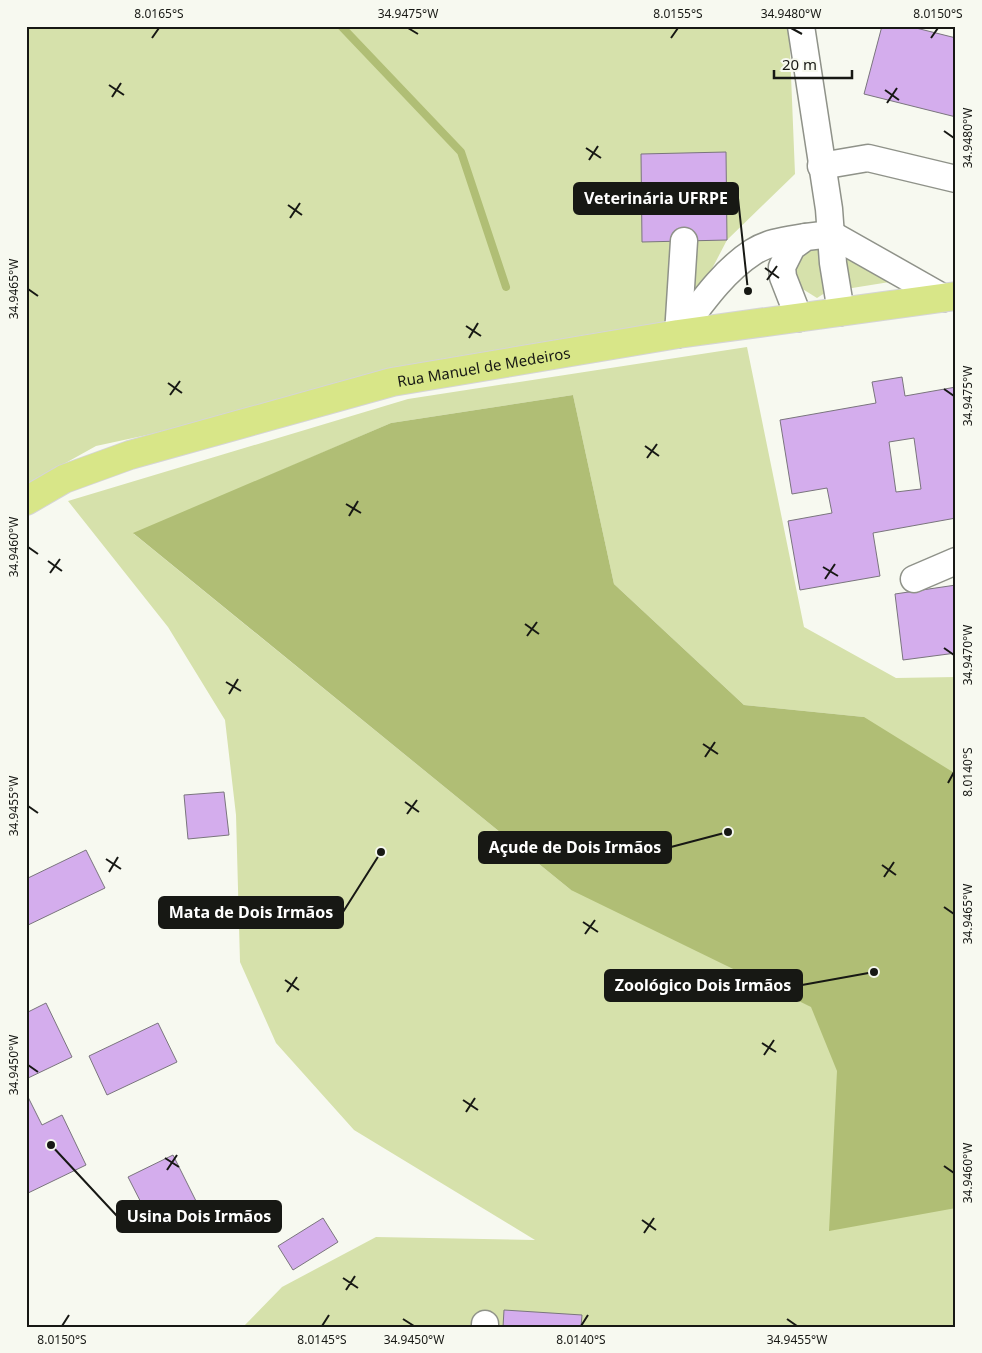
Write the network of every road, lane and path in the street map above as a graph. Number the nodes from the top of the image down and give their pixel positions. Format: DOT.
graph roads {
  1 [pos="801,26"];
  2 [pos="821,166"];
  3 [pos="956,179"];
  4 [pos="818,236"];
  5 [pos="684,241"];
  6 [pos="950,297"];
  7 [pos="840,312"];
  8 [pos="800,318"];
  9 [pos="678,334"];
  10 [pos="26,501"];
  11 [pos="956,562"];
  12 [pos="914,578"];
  1 -- 2 [label="lane"];
  2 -- 3 [label="lane"];
  2 -- 4 [label="lane"];
  4 -- 6 [label="lane"];
  4 -- 7 [label="lane"];
  4 -- 8 [label="lane"];
  4 -- 9 [label="lane"];
  5 -- 9 [label="lane"];
  6 -- 7 [label="main road, Rua Manuel de Medeiros"];
  7 -- 8 [label="main road, Rua Manuel de Medeiros"];
  8 -- 9 [label="main road, Rua Manuel de Medeiros"];
  9 -- 10 [label="main road, Rua Manuel de Medeiros"];
  11 -- 12 [label="lane"];
}
